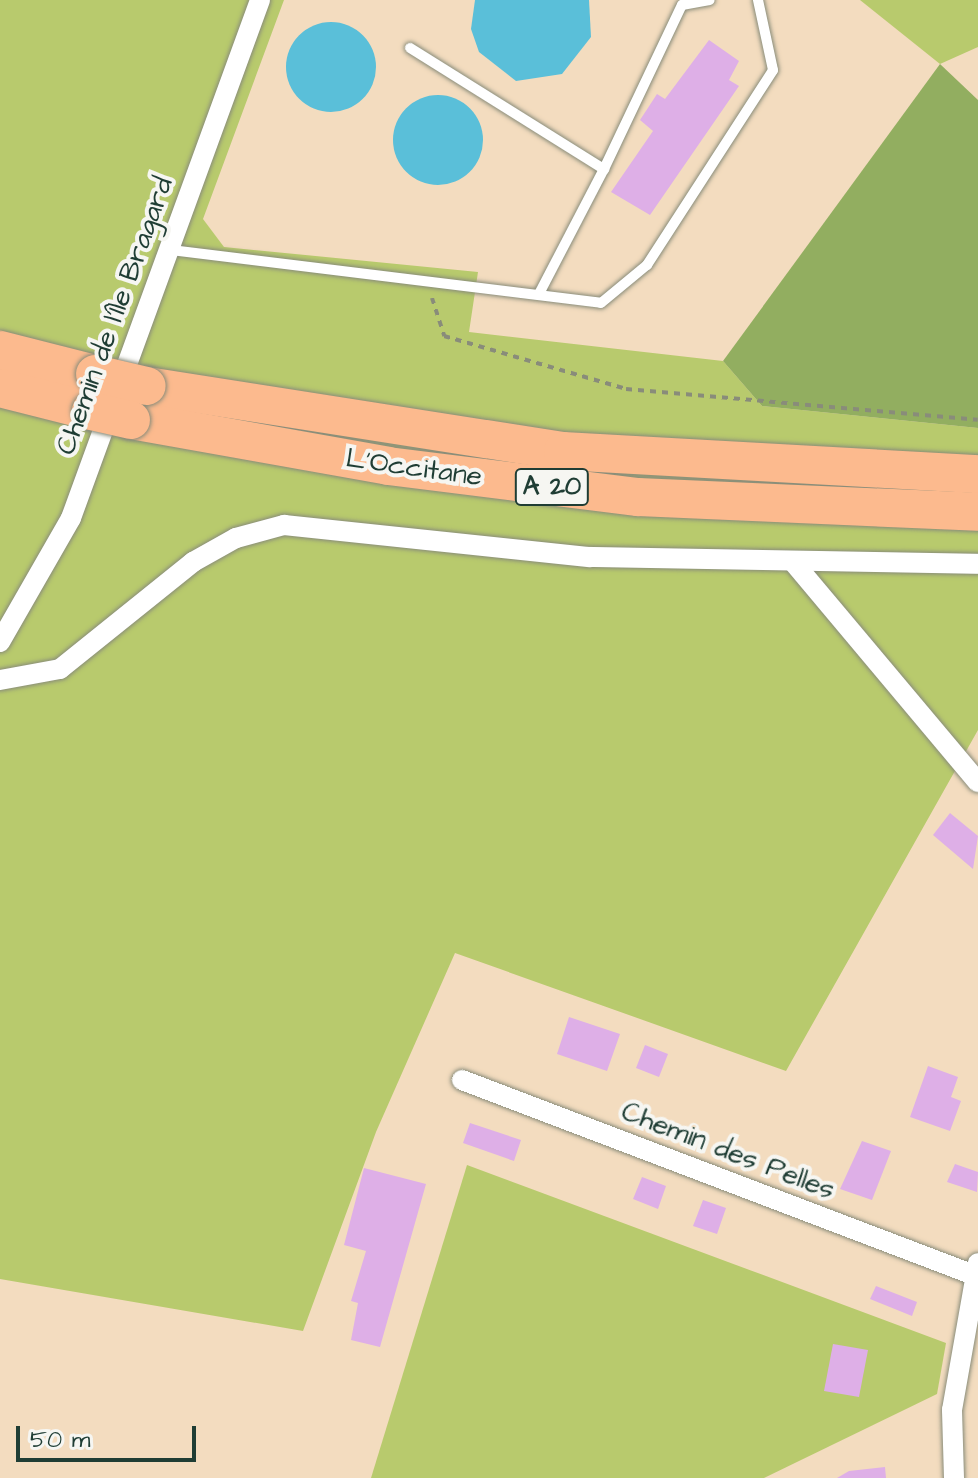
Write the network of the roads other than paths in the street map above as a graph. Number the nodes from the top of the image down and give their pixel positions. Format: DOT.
graph roads {
  1 [pos="260,0"];
  2 [pos="710,0"];
  3 [pos="758,0"];
  4 [pos="410,48"];
  5 [pos="604,169"];
  6 [pos="171,250"];
  7 [pos="539,294"];
  8 [pos="0,350"];
  9 [pos="0,388"];
  10 [pos="93,393"];
  11 [pos="978,474"];
  12 [pos="978,512"];
  13 [pos="794,563"];
  14 [pos="978,564"];
  15 [pos="0,642"];
  16 [pos="0,680"];
  17 [pos="978,782"];
  18 [pos="462,1080"];
  19 [pos="976,1269"];
  20 [pos="954,1478"];
  1 -- 6 [label="street, Chemin de l'Île Bragard"];
  2 -- 5 [label="lane"];
  3 -- 7 [label="lane"];
  4 -- 5 [label="lane"];
  5 -- 7 [label="lane"];
  6 -- 7 [label="lane"];
  6 -- 15 [label="street, Chemin de l'Île Bragard"];
  8 -- 10 [label="highway, L'Occitane / A 20"];
  9 -- 10 [label="highway, L'Occitane / A 20"];
  10 -- 11 [label="highway, L'Occitane / A 20, bridge"];
  10 -- 12 [label="highway, L'Occitane / A 20, bridge"];
  13 -- 14 [label="street"];
  13 -- 16 [label="street"];
  13 -- 17 [label="street"];
  18 -- 19 [label="street, Chemin des Pelles"];
  19 -- 20 [label="street, Chemin des Pelles"];
}
